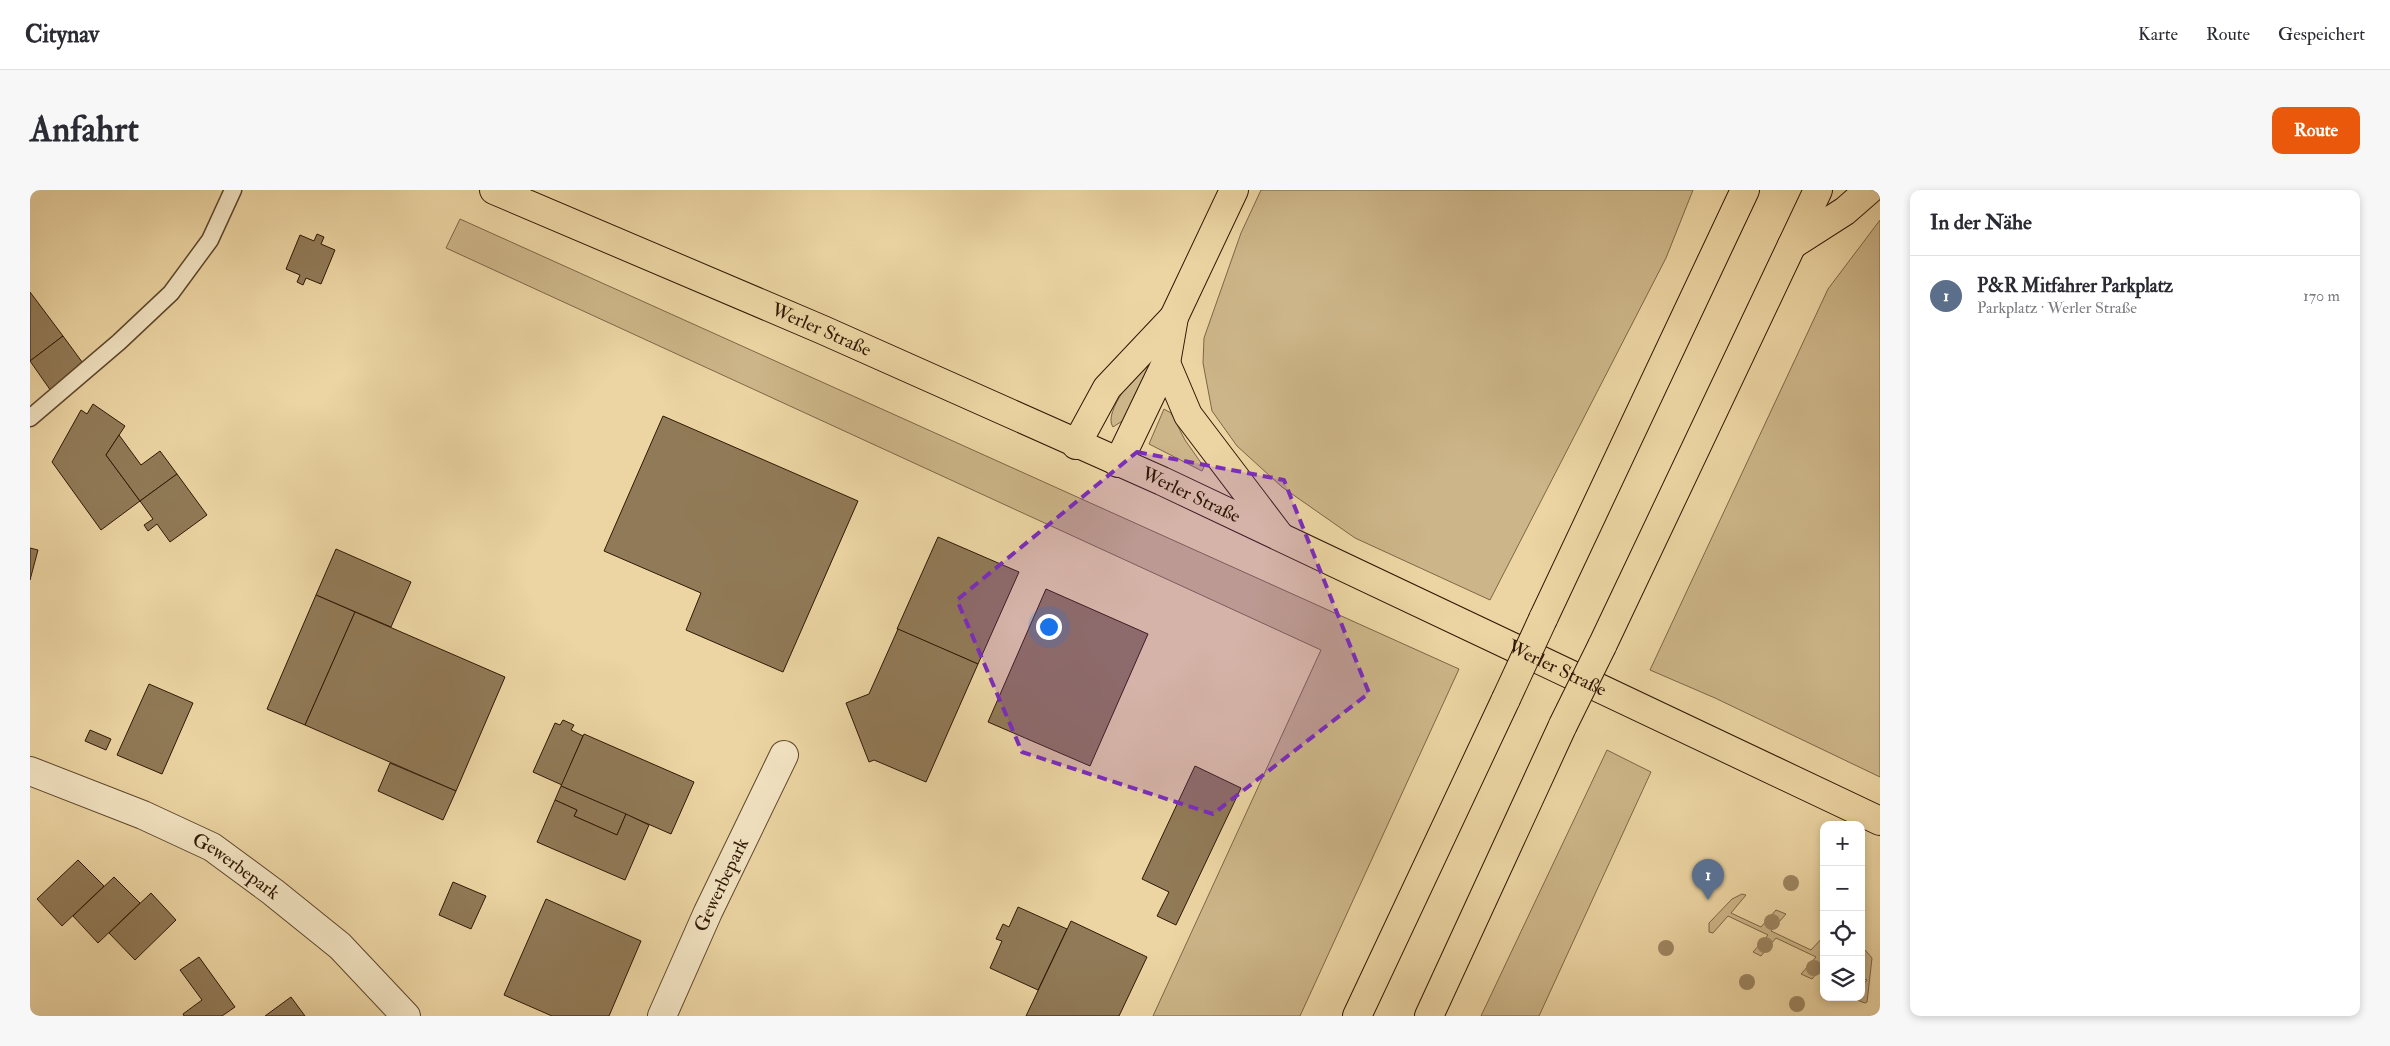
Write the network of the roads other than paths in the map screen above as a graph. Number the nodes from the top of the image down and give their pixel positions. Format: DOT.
graph roads {
  1 [pos="233,190"];
  2 [pos="494,190"];
  3 [pos="1234,190"];
  4 [pos="1726,190"];
  5 [pos="1745,190"];
  6 [pos="1818,190"];
  7 [pos="1869,190"];
  8 [pos="1730,222"];
  9 [pos="1792,246"];
  10 [pos="1174,317"];
  11 [pos="1166,363"];
  12 [pos="30,418"];
  13 [pos="1076,445"];
  14 [pos="1118,463"];
  15 [pos="1279,535"];
  16 [pos="784,755"];
  17 [pos="30,770"];
  18 [pos="1880,820"];
  19 [pos="406,1016"];
  20 [pos="662,1016"];
  21 [pos="1357,1016"];
  22 [pos="1429,1016"];
  1 -- 12 [label="lane"];
  2 -- 13 [label="main road, Werler Straße"];
  3 -- 10 [label="main road"];
  4 -- 8 [label="main road"];
  5 -- 8 [label="main road"];
  6 -- 9 [label="main road"];
  7 -- 9 [label="main road"];
  8 -- 21 [label="main road, bridge"];
  9 -- 22 [label="main road, bridge"];
  10 -- 11 [label="main road"];
  10 -- 13 [label="main road"];
  11 -- 14 [label="main road"];
  11 -- 15 [label="main road"];
  13 -- 14 [label="main road, Werler Straße"];
  14 -- 15 [label="main road, Werler Straße"];
  15 -- 18 [label="main road, Werler Straße"];
  16 -- 20 [label="street, Gewerbepark"];
  17 -- 19 [label="street, Gewerbepark"];
}
